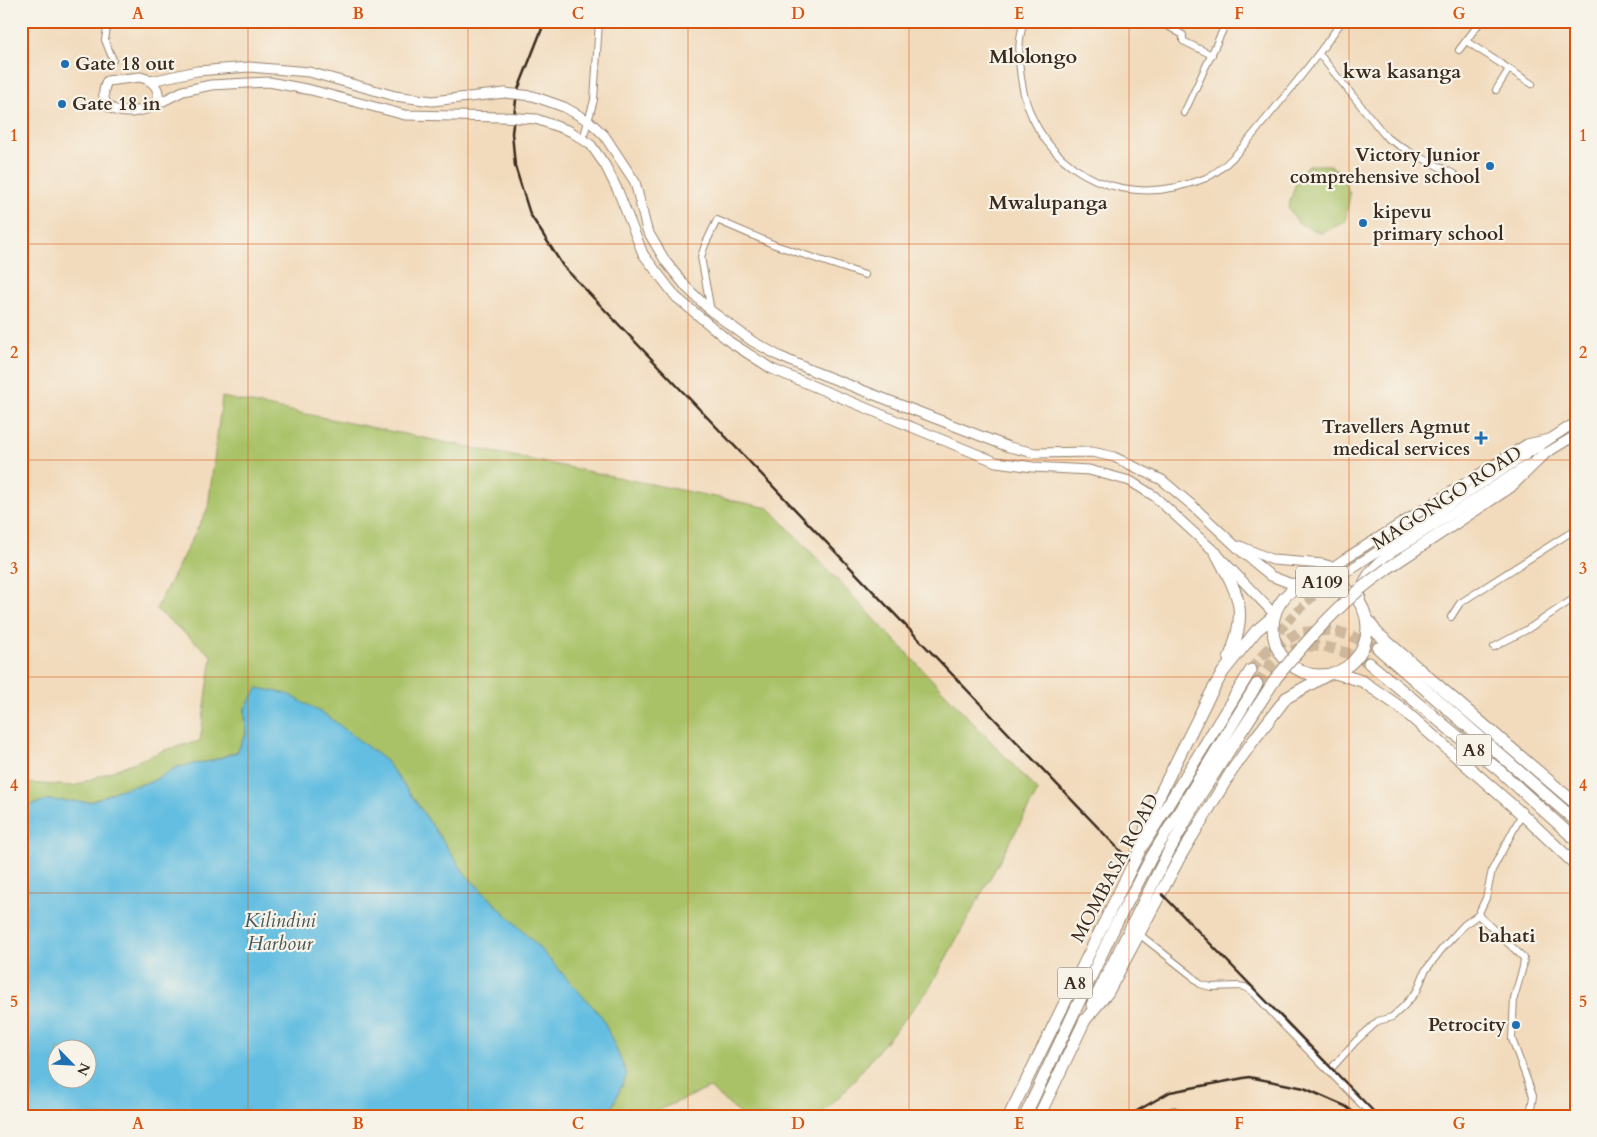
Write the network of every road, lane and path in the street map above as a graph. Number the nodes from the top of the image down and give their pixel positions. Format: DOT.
graph roads {
  1 [pos="108,21"];
  2 [pos="599,21"];
  3 [pos="1024,21"];
  4 [pos="1158,21"];
  5 [pos="1227,21"];
  6 [pos="1342,21"];
  7 [pos="1481,21"];
  8 [pos="1466,41"];
  9 [pos="1459,50"];
  10 [pos="1212,54"];
  11 [pos="1319,54"];
  12 [pos="113,60"];
  13 [pos="1509,69"];
  14 [pos="151,81"];
  15 [pos="1532,84"];
  16 [pos="1496,90"];
  17 [pos="153,106"];
  18 [pos="1184,113"];
  19 [pos="589,120"];
  20 [pos="583,139"];
  21 [pos="1454,174"];
  22 [pos="865,275"];
  23 [pos="711,311"];
  24 [pos="1576,422"];
  25 [pos="1576,435"];
  26 [pos="1548,439"];
  27 [pos="1544,454"];
  28 [pos="1576,529"];
  29 [pos="1233,544"];
  30 [pos="1216,553"];
  31 [pos="1332,567"];
  32 [pos="1346,572"];
  33 [pos="1305,584"];
  34 [pos="1576,597"];
  35 [pos="1363,610"];
  36 [pos="1275,615"];
  37 [pos="1451,617"];
  38 [pos="1494,647"];
  39 [pos="1378,648"];
  40 [pos="1369,663"];
  41 [pos="1251,670"];
  42 [pos="1223,672"];
  43 [pos="1331,674"];
  44 [pos="1257,684"];
  45 [pos="1576,804"];
  46 [pos="1522,814"];
  47 [pos="1576,821"];
  48 [pos="1576,840"];
  49 [pos="1140,850"];
  50 [pos="1576,865"];
  51 [pos="1478,915"];
  52 [pos="1139,934"];
  53 [pos="1085,1020"];
  54 [pos="1329,1071"];
  55 [pos="1009,1116"];
  56 [pos="1025,1116"];
  57 [pos="1039,1116"];
  58 [pos="1158,1116"];
  59 [pos="1187,1116"];
  60 [pos="1373,1116"];
  61 [pos="1530,1116"];
  1 -- 12 [label="street"];
  2 -- 19 [label="street"];
  3 -- 11 [label="street"];
  4 -- 10 [label="street"];
  5 -- 10 [label="street"];
  6 -- 11 [label="street"];
  7 -- 8 [label="street"];
  8 -- 9 [label="street"];
  8 -- 13 [label="street"];
  10 -- 18 [label="street"];
  11 -- 21 [label="street"];
  13 -- 15 [label="street"];
  13 -- 16 [label="street"];
  14 -- 17 [label="main road"];
  14 -- 17 [label="main road"];
  14 -- 19 [label="main road, bridge"];
  17 -- 20 [label="main road, bridge"];
  19 -- 20 [label="street"];
  19 -- 23 [label="main road"];
  20 -- 30 [label="main road"];
  22 -- 23 [label="street"];
  23 -- 29 [label="main road"];
  24 -- 26 [label="main road, MAGONGO ROAD"];
  25 -- 27 [label="main road, MAGONGO ROAD"];
  26 -- 31 [label="main road"];
  26 -- 32 [label="main road, MAGONGO ROAD"];
  27 -- 35 [label="main road, MAGONGO ROAD"];
  27 -- 53 [label="highway, bridge"];
  28 -- 37 [label="street"];
  29 -- 31 [label="main road"];
  29 -- 33 [label="main road"];
  30 -- 36 [label="main road"];
  30 -- 42 [label="highway"];
  31 -- 33 [label="main road"];
  33 -- 35 [label="highway, A109"];
  33 -- 36 [label="highway, A109"];
  34 -- 38 [label="street"];
  35 -- 43 [label="highway, A109"];
  35 -- 45 [label="highway"];
  36 -- 42 [label="highway"];
  36 -- 43 [label="highway, A109"];
  39 -- 47 [label="highway, A8"];
  40 -- 48 [label="highway, A8"];
  41 -- 49 [label="highway, MOMBASA ROAD / A8"];
  42 -- 49 [label="highway"];
  43 -- 46 [label="highway"];
  43 -- 52 [label="highway"];
  44 -- 56 [label="highway, MOMBASA ROAD / A8"];
  46 -- 50 [label="highway"];
  46 -- 51 [label="street"];
  49 -- 55 [label="highway, MOMBASA ROAD / A8"];
  51 -- 54 [label="street"];
  51 -- 61 [label="street"];
  52 -- 53 [label="highway"];
  52 -- 54 [label="street"];
  53 -- 57 [label="highway"];
  54 -- 60 [label="street"];
  58 -- 59 [label="street"];
}
